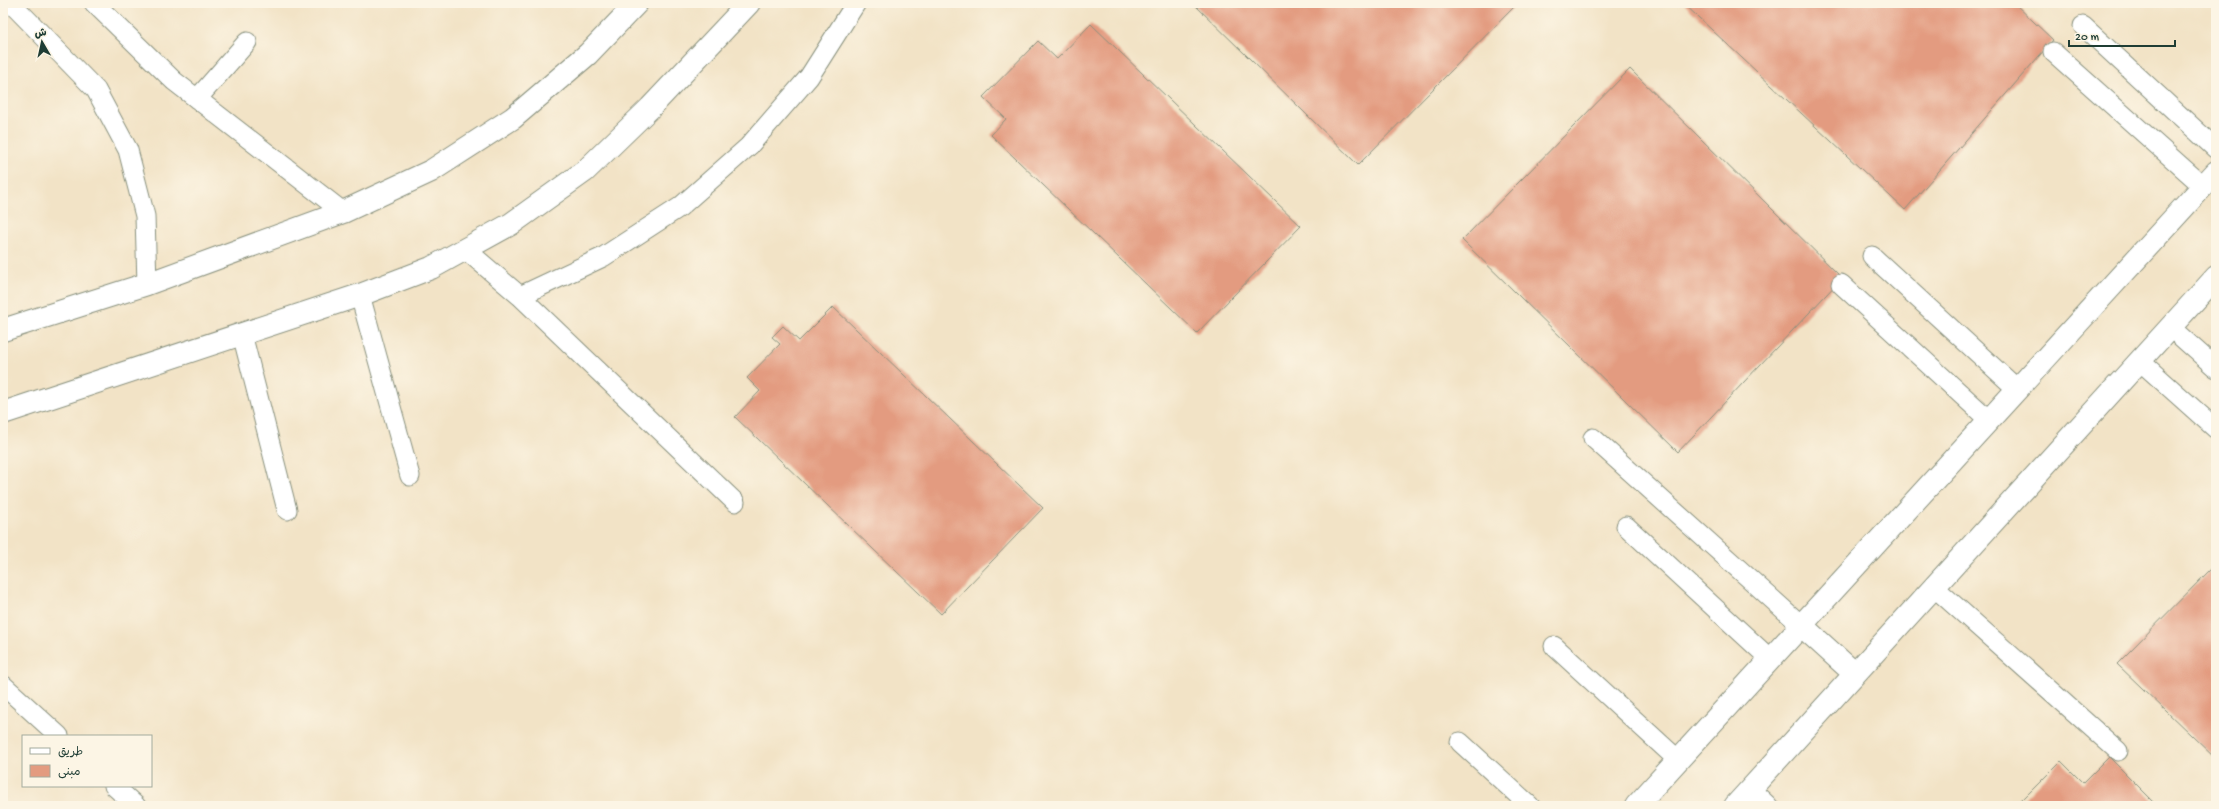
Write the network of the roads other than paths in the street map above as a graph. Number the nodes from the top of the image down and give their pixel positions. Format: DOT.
graph roads {
  1 [pos="11,3"];
  2 [pos="94,3"];
  3 [pos="749,3"];
  4 [pos="856,3"];
  5 [pos="633,5"];
  6 [pos="2083,26"];
  7 [pos="247,42"];
  8 [pos="2053,52"];
  9 [pos="197,99"];
  10 [pos="2216,149"];
  11 [pos="2210,179"];
  12 [pos="343,212"];
  13 [pos="465,249"];
  14 [pos="1872,256"];
  15 [pos="2216,277"];
  16 [pos="147,284"];
  17 [pos="1841,284"];
  18 [pos="360,295"];
  19 [pos="520,296"];
  20 [pos="2170,327"];
  21 [pos="3,330"];
  22 [pos="242,334"];
  23 [pos="2140,362"];
  24 [pos="2216,368"];
  25 [pos="2017,389"];
  26 [pos="3,414"];
  27 [pos="1989,420"];
  28 [pos="2216,429"];
  29 [pos="1593,438"];
  30 [pos="410,476"];
  31 [pos="735,502"];
  32 [pos="287,510"];
  33 [pos="1626,526"];
  34 [pos="1934,587"];
  35 [pos="1801,625"];
  36 [pos="1554,646"];
  37 [pos="1770,659"];
  38 [pos="1855,674"];
  39 [pos="3,685"];
  40 [pos="58,735"];
  41 [pos="1460,742"];
  42 [pos="2118,751"];
  43 [pos="1678,760"];
  44 [pos="115,787"];
  45 [pos="1750,789"];
  46 [pos="136,806"];
  47 [pos="1530,806"];
  48 [pos="1636,806"];
  49 [pos="1735,806"];
  50 [pos="1768,806"];
  1 -- 16 [label="lane"];
  2 -- 9 [label="lane"];
  3 -- 13 [label="street"];
  4 -- 19 [label="lane"];
  5 -- 12 [label="street"];
  6 -- 10 [label="lane"];
  7 -- 9 [label="lane"];
  8 -- 11 [label="lane"];
  9 -- 12 [label="lane"];
  11 -- 25 [label="street"];
  12 -- 16 [label="street"];
  13 -- 18 [label="street"];
  13 -- 19 [label="lane"];
  14 -- 25 [label="lane"];
  15 -- 20 [label="street"];
  16 -- 21 [label="street"];
  17 -- 27 [label="lane"];
  18 -- 22 [label="street"];
  18 -- 30 [label="lane"];
  19 -- 31 [label="lane"];
  20 -- 23 [label="street"];
  20 -- 24 [label="lane"];
  22 -- 26 [label="street"];
  22 -- 32 [label="lane"];
  23 -- 28 [label="lane"];
  23 -- 34 [label="street"];
  25 -- 27 [label="street"];
  27 -- 35 [label="street"];
  29 -- 35 [label="lane"];
  33 -- 37 [label="lane"];
  34 -- 38 [label="street"];
  34 -- 42 [label="lane"];
  35 -- 37 [label="street"];
  35 -- 38 [label="street"];
  36 -- 43 [label="lane"];
  37 -- 43 [label="street"];
  38 -- 45 [label="street"];
  39 -- 40 [label="lane"];
  41 -- 47 [label="lane"];
  43 -- 48 [label="street"];
  44 -- 46 [label="lane"];
  45 -- 49 [label="street"];
  45 -- 50 [label="lane"];
}
